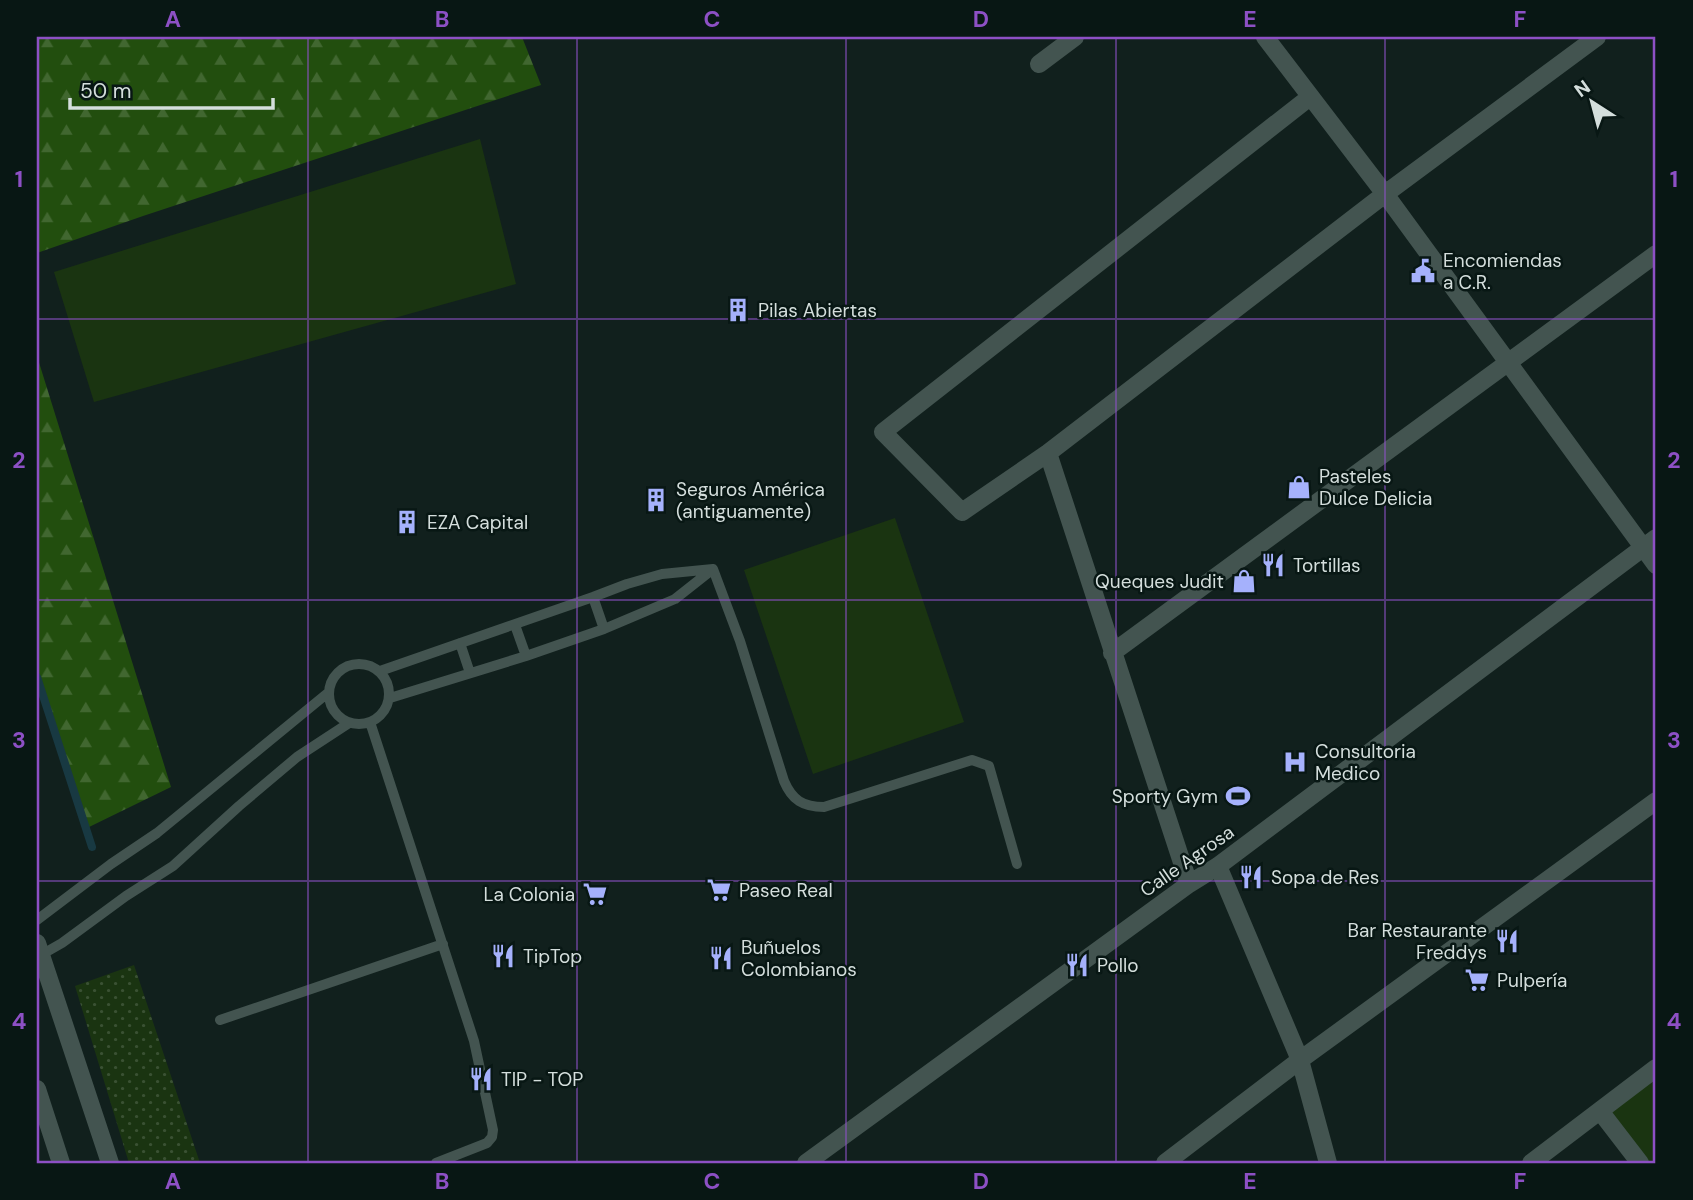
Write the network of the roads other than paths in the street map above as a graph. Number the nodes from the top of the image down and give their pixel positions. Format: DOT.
graph roads {
  1 [pos="1075,37"];
  2 [pos="1265,37"];
  3 [pos="1597,37"];
  4 [pos="1039,64"];
  5 [pos="1310,97"];
  6 [pos="1385,194"];
  7 [pos="1656,254"];
  8 [pos="1509,362"];
  9 [pos="1048,453"];
  10 [pos="1650,543"];
  11 [pos="1656,565"];
  12 [pos="713,569"];
  13 [pos="593,597"];
  14 [pos="514,625"];
  15 [pos="604,629"];
  16 [pos="460,643"];
  17 [pos="1112,653"];
  18 [pos="526,656"];
  19 [pos="380,671"];
  20 [pos="470,673"];
  21 [pos="329,692"];
  22 [pos="390,698"];
  23 [pos="370,722"];
  24 [pos="349,723"];
  25 [pos="1656,801"];
  26 [pos="1017,864"];
  27 [pos="1218,866"];
  28 [pos="1189,884"];
  29 [pos="37,920"];
  30 [pos="443,944"];
  31 [pos="38,953"];
  32 [pos="220,1020"];
  33 [pos="1300,1060"];
  34 [pos="1656,1068"];
  35 [pos="37,1089"];
  36 [pos="1600,1111"];
  37 [pos="61,1163"];
  38 [pos="110,1163"];
  39 [pos="436,1163"];
  40 [pos="806,1163"];
  41 [pos="1165,1163"];
  42 [pos="1328,1163"];
  43 [pos="1531,1163"];
  44 [pos="1640,1163"];
  1 -- 4 [label="street"];
  2 -- 5 [label="street"];
  3 -- 6 [label="street"];
  5 -- 6 [label="street"];
  5 -- 9 [label="street"];
  6 -- 8 [label="street"];
  6 -- 9 [label="street"];
  7 -- 8 [label="street"];
  8 -- 10 [label="street"];
  8 -- 17 [label="street"];
  9 -- 17 [label="street"];
  10 -- 11 [label="street"];
  10 -- 27 [label="street, Calle Agrosa"];
  12 -- 13 [label="lane"];
  12 -- 15 [label="lane"];
  12 -- 26 [label="lane"];
  13 -- 14 [label="lane"];
  13 -- 15 [label="lane"];
  14 -- 16 [label="lane"];
  14 -- 18 [label="lane"];
  15 -- 18 [label="lane"];
  16 -- 19 [label="lane"];
  16 -- 20 [label="lane"];
  17 -- 28 [label="street"];
  18 -- 20 [label="lane"];
  19 -- 21 [label="lane"];
  19 -- 22 [label="lane"];
  20 -- 22 [label="lane"];
  21 -- 24 [label="lane"];
  21 -- 29 [label="lane"];
  22 -- 23 [label="lane"];
  23 -- 24 [label="lane"];
  23 -- 30 [label="lane"];
  24 -- 31 [label="lane"];
  25 -- 33 [label="street"];
  27 -- 28 [label="street, Calle Agrosa"];
  27 -- 33 [label="street"];
  28 -- 40 [label="street, Calle Agrosa"];
  30 -- 32 [label="lane"];
  30 -- 39 [label="lane"];
  31 -- 38 [label="street"];
  33 -- 41 [label="street"];
  33 -- 42 [label="street"];
  34 -- 36 [label="street"];
  35 -- 37 [label="street"];
  36 -- 43 [label="street"];
  36 -- 44 [label="street"];
}
